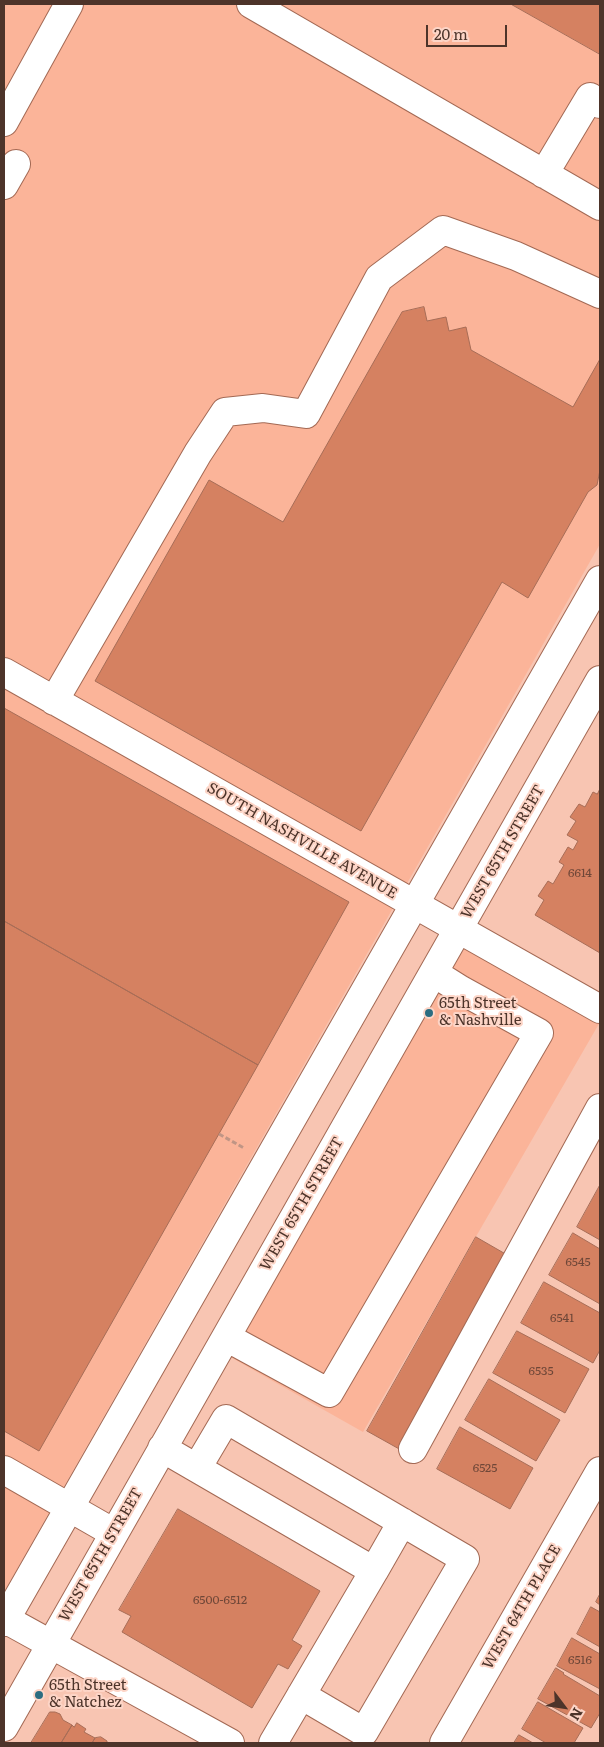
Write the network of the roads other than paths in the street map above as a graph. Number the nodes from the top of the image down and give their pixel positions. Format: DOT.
graph roads {
  1 [pos="69,4"];
  2 [pos="252,4"];
  3 [pos="600,104"];
  4 [pos="4,122"];
  5 [pos="544,174"];
  6 [pos="600,206"];
  7 [pos="600,294"];
  8 [pos="600,580"];
  9 [pos="4,672"];
  10 [pos="600,680"];
  11 [pos="54,701"];
  12 [pos="415,905"];
  13 [pos="458,929"];
  14 [pos="434,973"];
  15 [pos="600,1009"];
  16 [pos="600,1108"];
  17 [pos="226,1337"];
  18 [pos="162,1448"];
  19 [pos="413,1449"];
  20 [pos="197,1468"];
  21 [pos="4,1470"];
  22 [pos="600,1471"];
  23 [pos="69,1507"];
  24 [pos="402,1522"];
  25 [pos="114,1533"];
  26 [pos="374,1571"];
  27 [pos="5,1620"];
  28 [pos="50,1645"];
  29 [pos="301,1695"];
  30 [pos="4,1727"];
  31 [pos="230,1743"];
  32 [pos="273,1743"];
  33 [pos="444,1743"];
  1 -- 4 [label="street"];
  2 -- 5 [label="street"];
  3 -- 5 [label="street"];
  5 -- 6 [label="street"];
  7 -- 11 [label="street"];
  8 -- 12 [label="street"];
  9 -- 11 [label="street, SOUTH NASHVILLE AVENUE"];
  10 -- 13 [label="street, WEST 65TH STREET"];
  11 -- 12 [label="street, SOUTH NASHVILLE AVENUE"];
  12 -- 13 [label="street, SOUTH NASHVILLE AVENUE"];
  12 -- 23 [label="street"];
  13 -- 14 [label="street, WEST 65TH STREET"];
  13 -- 15 [label="street, SOUTH NASHVILLE AVENUE"];
  14 -- 17 [label="street, WEST 65TH STREET"];
  14 -- 17 [label="street"];
  16 -- 19 [label="street"];
  17 -- 18 [label="street, WEST 65TH STREET"];
  18 -- 20 [label="street"];
  18 -- 25 [label="street, WEST 65TH STREET"];
  20 -- 24 [label="street"];
  20 -- 26 [label="street"];
  21 -- 23 [label="street"];
  22 -- 33 [label="street, WEST 64TH PLACE"];
  23 -- 25 [label="street"];
  23 -- 27 [label="street"];
  24 -- 26 [label="street"];
  24 -- 29 [label="street"];
  25 -- 28 [label="street, WEST 65TH STREET"];
  26 -- 29 [label="street"];
  27 -- 28 [label="street"];
  28 -- 30 [label="street, WEST 65TH STREET"];
  28 -- 31 [label="street"];
  29 -- 32 [label="street"];
}
